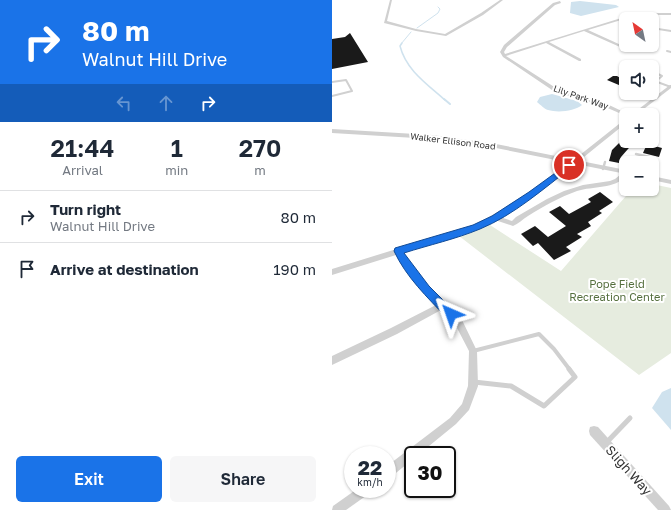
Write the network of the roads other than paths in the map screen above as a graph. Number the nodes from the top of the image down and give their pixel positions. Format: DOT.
graph roads {
  1 [pos="391,0"];
  2 [pos="502,0"];
  3 [pos="560,2"];
  4 [pos="671,14"];
  5 [pos="613,21"];
  6 [pos="619,22"];
  7 [pos="659,29"];
  8 [pos="584,30"];
  9 [pos="671,31"];
  10 [pos="546,42"];
  11 [pos="619,46"];
  12 [pos="667,51"];
  13 [pos="671,52"];
  14 [pos="504,55"];
  15 [pos="580,60"];
  16 [pos="332,82"];
  17 [pos="659,83"];
  18 [pos="671,86"];
  19 [pos="332,96"];
  20 [pos="642,108"];
  21 [pos="619,111"];
  22 [pos="619,127"];
  23 [pos="332,131"];
  24 [pos="636,154"];
  25 [pos="645,156"];
  26 [pos="573,163"];
  27 [pos="619,170"];
  28 [pos="659,179"];
  29 [pos="619,180"];
  30 [pos="671,182"];
  31 [pos="495,218"];
  32 [pos="398,251"];
  33 [pos="332,272"];
  34 [pos="442,305"];
  35 [pos="473,351"];
  36 [pos="332,361"];
  37 [pos="473,382"];
  38 [pos="630,418"];
  39 [pos="594,431"];
  40 [pos="605,443"];
  41 [pos="396,466"];
  42 [pos="354,498"];
  43 [pos="337,510"];
  44 [pos="665,510"];
  1 -- 2 [label="street"];
  3 -- 14 [label="street"];
  4 -- 5 [label="street"];
  5 -- 6 [label="street"];
  5 -- 8 [label="street"];
  7 -- 9 [label="street"];
  8 -- 10 [label="street"];
  8 -- 11 [label="street"];
  10 -- 14 [label="street"];
  10 -- 15 [label="street"];
  12 -- 13 [label="lane"];
  14 -- 21 [label="street, Lily Park Way"];
  16 -- 19 [label="lane"];
  17 -- 18 [label="lane"];
  18 -- 20 [label="street"];
  22 -- 26 [label="street"];
  23 -- 26 [label="street, Walker Ellison Road"];
  24 -- 25 [label="lane"];
  26 -- 27 [label="street, Walker Ellison Road"];
  26 -- 31 [label="street"];
  28 -- 30 [label="street"];
  29 -- 31 [label="street"];
  31 -- 32 [label="street"];
  32 -- 33 [label="street"];
  32 -- 34 [label="street"];
  34 -- 35 [label="street"];
  34 -- 36 [label="street"];
  35 -- 37 [label="street"];
  35 -- 37 [label="lane"];
  37 -- 41 [label="street"];
  38 -- 40 [label="lane"];
  39 -- 40 [label="street, Sligh Way"];
  40 -- 44 [label="street, Sligh Way"];
  42 -- 43 [label="street"];
}
